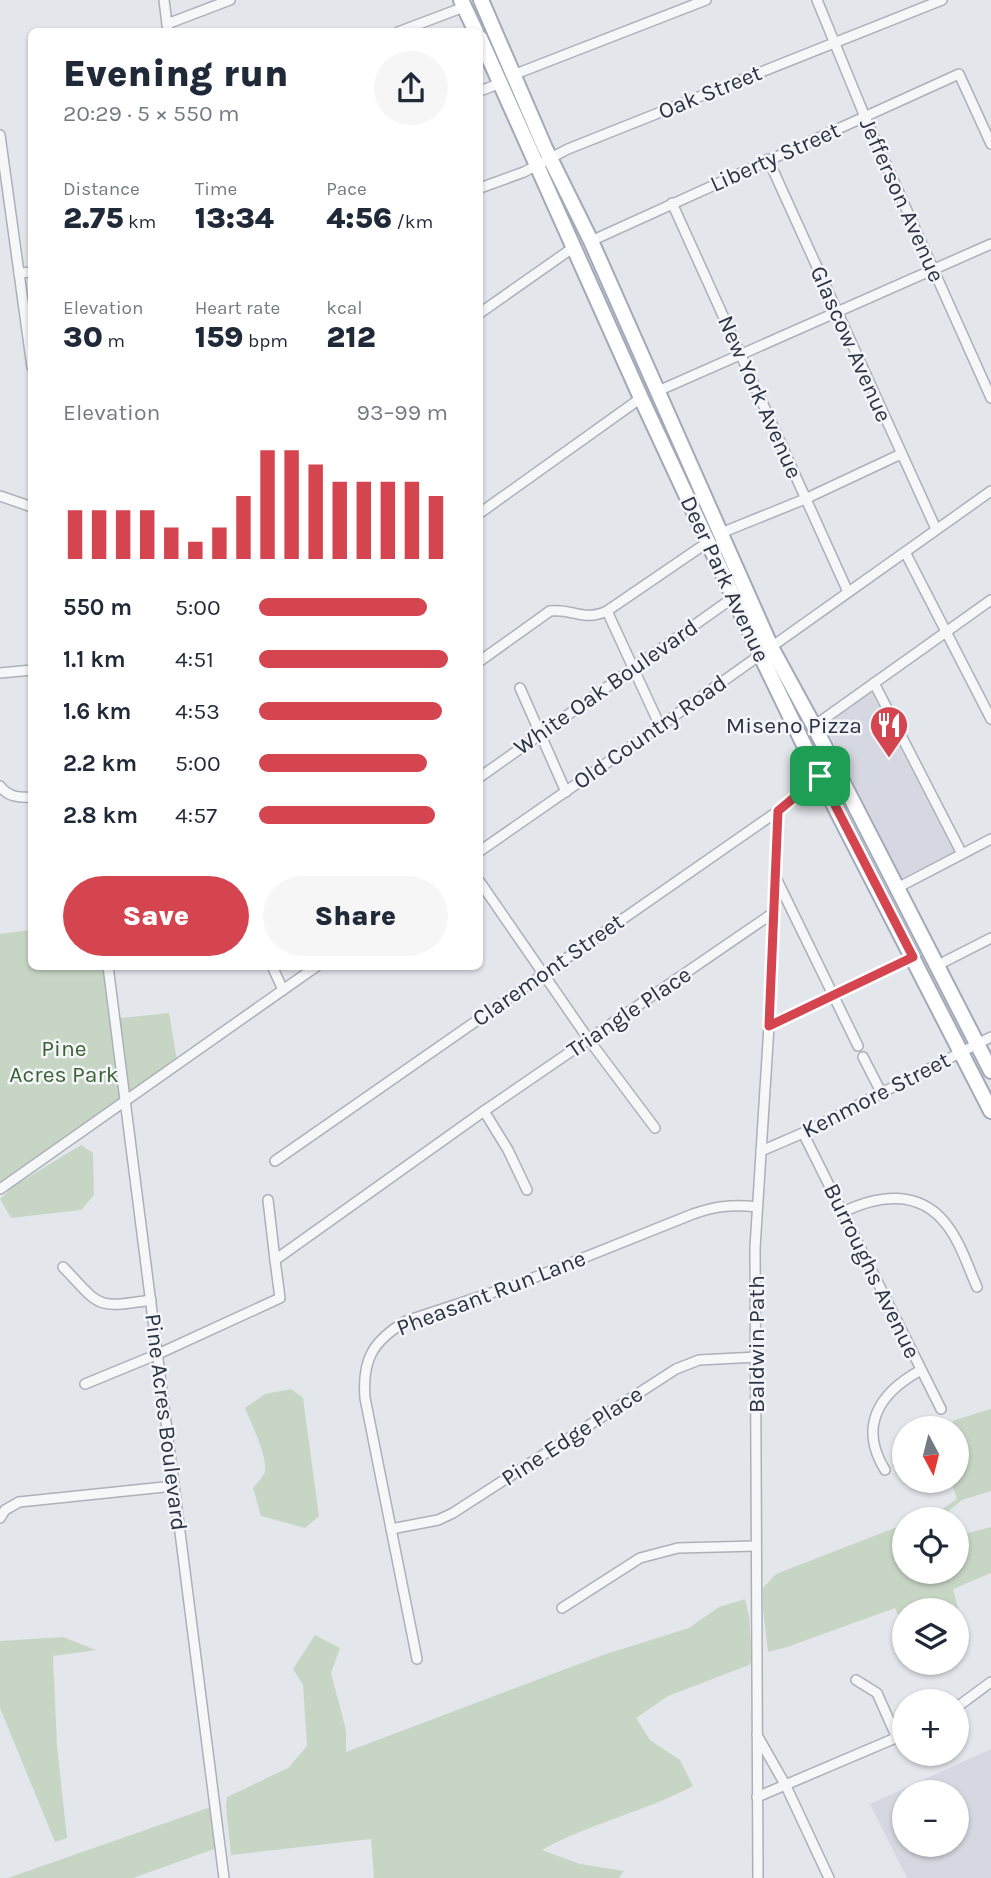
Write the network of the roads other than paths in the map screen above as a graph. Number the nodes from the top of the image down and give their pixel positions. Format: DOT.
graph roads {
  1 [pos="164,0"];
  2 [pos="230,0"];
  3 [pos="481,0"];
  4 [pos="706,0"];
  5 [pos="817,0"];
  6 [pos="942,0"];
  7 [pos="463,3"];
  8 [pos="168,28"];
  9 [pos="407,28"];
  10 [pos="475,28"];
  11 [pos="835,43"];
  12 [pos="483,45"];
  13 [pos="513,75"];
  14 [pos="500,83"];
  15 [pos="483,91"];
  16 [pos="864,117"];
  17 [pos="0,135"];
  18 [pos="991,144"];
  19 [pos="549,158"];
  20 [pos="768,159"];
  21 [pos="536,165"];
  22 [pos="483,187"];
  23 [pos="673,203"];
  24 [pos="591,241"];
  25 [pos="991,244"];
  26 [pos="574,247"];
  27 [pos="932,270"];
  28 [pos="28,272"];
  29 [pos="19,273"];
  30 [pos="483,311"];
  31 [pos="837,312"];
  32 [pos="28,339"];
  33 [pos="741,356"];
  34 [pos="659,391"];
  35 [pos="641,398"];
  36 [pos="991,398"];
  37 [pos="901,454"];
  38 [pos="991,491"];
  39 [pos="0,496"];
  40 [pos="805,499"];
  41 [pos="28,505"];
  42 [pos="483,511"];
  43 [pos="936,529"];
  44 [pos="721,533"];
  45 [pos="708,542"];
  46 [pos="905,552"];
  47 [pos="848,592"];
  48 [pos="734,597"];
  49 [pos="991,600"];
  50 [pos="607,611"];
  51 [pos="947,631"];
  52 [pos="766,651"];
  53 [pos="483,659"];
  54 [pos="634,667"];
  55 [pos="28,670"];
  56 [pos="0,673"];
  57 [pos="874,683"];
  58 [pos="520,688"];
  59 [pos="991,719"];
  60 [pos="660,726"];
  61 [pos="814,726"];
  62 [pos="541,733"];
  63 [pos="483,775"];
  64 [pos="820,776"];
  65 [pos="0,786"];
  66 [pos="566,792"];
  67 [pos="28,797"];
  68 [pos="778,811"];
  69 [pos="991,839"];
  70 [pos="483,849"];
  71 [pos="962,854"];
  72 [pos="776,879"];
  73 [pos="483,886"];
  74 [pos="897,888"];
  75 [pos="774,913"];
  76 [pos="991,938"];
  77 [pos="913,957"];
  78 [pos="936,966"];
  79 [pos="109,970"];
  80 [pos="274,970"];
  81 [pos="311,970"];
  82 [pos="542,974"];
  83 [pos="283,990"];
  84 [pos="834,996"];
  85 [pos="769,1026"];
  86 [pos="991,1037"];
  87 [pos="589,1040"];
  88 [pos="977,1045"];
  89 [pos="858,1046"];
  90 [pos="961,1052"];
  91 [pos="863,1057"];
  92 [pos="991,1071"];
  93 [pos="881,1092"];
  94 [pos="126,1100"];
  95 [pos="484,1111"];
  96 [pos="991,1111"];
  97 [pos="655,1128"];
  98 [pos="803,1133"];
  99 [pos="761,1151"];
  100 [pos="275,1161"];
  101 [pos="0,1189"];
  102 [pos="527,1190"];
  103 [pos="268,1200"];
  104 [pos="757,1207"];
  105 [pos="843,1212"];
  106 [pos="275,1260"];
  107 [pos="63,1267"];
  108 [pos="977,1287"];
  109 [pos="151,1300"];
  110 [pos="158,1354"];
  111 [pos="757,1357"];
  112 [pos="921,1370"];
  113 [pos="85,1384"];
  114 [pos="941,1409"];
  115 [pos="885,1470"];
  116 [pos="174,1486"];
  117 [pos="0,1518"];
  118 [pos="391,1529"];
  119 [pos="756,1546"];
  120 [pos="562,1608"];
  121 [pos="417,1659"];
  122 [pos="856,1680"];
  123 [pos="991,1682"];
  124 [pos="969,1698"];
  125 [pos="892,1720"];
  126 [pos="756,1733"];
  127 [pos="892,1740"];
  128 [pos="786,1786"];
  129 [pos="757,1797"];
  130 [pos="224,1878"];
  131 [pos="758,1878"];
  132 [pos="830,1878"];
  1 -- 8 [label="street"];
  2 -- 8 [label="street"];
  3 -- 13 [label="main road, Deer Park Avenue"];
  4 -- 13 [label="street"];
  5 -- 11 [label="street, Jefferson Avenue"];
  6 -- 11 [label="street, Oak Street"];
  7 -- 9 [label="street"];
  7 -- 10 [label="main road"];
  11 -- 16 [label="street, Jefferson Avenue"];
  11 -- 19 [label="street, Oak Street"];
  12 -- 14 [label="main road, Deer Park Avenue"];
  13 -- 19 [label="main road, Deer Park Avenue"];
  14 -- 15 [label="street"];
  14 -- 21 [label="main road, Deer Park Avenue"];
  16 -- 18 [label="street, Liberty Street"];
  16 -- 20 [label="street, Liberty Street"];
  16 -- 27 [label="street, Jefferson Avenue"];
  17 -- 29 [label="street"];
  19 -- 21 [label="street, Oak Street"];
  19 -- 24 [label="main road, Deer Park Avenue"];
  20 -- 23 [label="street, Liberty Street"];
  20 -- 31 [label="street, Glascow Avenue"];
  21 -- 22 [label="street, Oak Street"];
  21 -- 26 [label="main road, Deer Park Avenue"];
  23 -- 24 [label="street, Liberty Street"];
  23 -- 33 [label="street, New York Avenue"];
  24 -- 34 [label="main road, Deer Park Avenue"];
  25 -- 27 [label="street"];
  26 -- 30 [label="street"];
  26 -- 35 [label="main road, Deer Park Avenue"];
  27 -- 31 [label="street"];
  27 -- 36 [label="street, Jefferson Avenue"];
  28 -- 29 [label="street"];
  29 -- 32 [label="street"];
  31 -- 33 [label="street"];
  31 -- 37 [label="street, Glascow Avenue"];
  33 -- 34 [label="street"];
  33 -- 40 [label="street, New York Avenue"];
  34 -- 44 [label="main road, Deer Park Avenue"];
  35 -- 42 [label="street"];
  35 -- 45 [label="main road, Deer Park Avenue"];
  37 -- 40 [label="street"];
  37 -- 43 [label="street, Glascow Avenue"];
  38 -- 43 [label="street, Old Country Road"];
  39 -- 41 [label="street"];
  40 -- 44 [label="street"];
  40 -- 47 [label="street, New York Avenue"];
  43 -- 46 [label="street, Old Country Road"];
  44 -- 52 [label="main road, Deer Park Avenue"];
  45 -- 48 [label="main road, Deer Park Avenue"];
  45 -- 50 [label="street"];
  46 -- 47 [label="street, Old Country Road"];
  46 -- 51 [label="street"];
  47 -- 52 [label="street, Old Country Road"];
  48 -- 52 [label="main road, Deer Park Avenue"];
  48 -- 54 [label="street, White Oak Boulevard"];
  49 -- 51 [label="street"];
  50 -- 53 [label="street"];
  50 -- 54 [label="street"];
  51 -- 57 [label="street"];
  51 -- 59 [label="street"];
  52 -- 60 [label="street, Old Country Road"];
  52 -- 61 [label="main road, Deer Park Avenue"];
  52 -- 64 [label="main road, Deer Park Avenue"];
  54 -- 60 [label="street"];
  54 -- 62 [label="street, White Oak Boulevard"];
  55 -- 56 [label="street"];
  57 -- 61 [label="street"];
  57 -- 71 [label="street"];
  58 -- 62 [label="street"];
  60 -- 66 [label="street, Old Country Road"];
  61 -- 74 [label="main road, Deer Park Avenue"];
  62 -- 63 [label="street, White Oak Boulevard"];
  62 -- 66 [label="street"];
  64 -- 68 [label="street, Claremont Street"];
  64 -- 77 [label="main road, Deer Park Avenue"];
  65 -- 67 [label="street"];
  66 -- 70 [label="street, Old Country Road"];
  68 -- 72 [label="street, Baldwin Path"];
  68 -- 82 [label="street, Claremont Street"];
  69 -- 71 [label="street"];
  71 -- 74 [label="street"];
  72 -- 75 [label="street, Baldwin Path"];
  72 -- 84 [label="street"];
  73 -- 82 [label="street"];
  74 -- 78 [label="main road, Deer Park Avenue"];
  75 -- 85 [label="street, Baldwin Path"];
  75 -- 87 [label="street, Triangle Place"];
  76 -- 78 [label="street"];
  77 -- 84 [label="street"];
  77 -- 90 [label="main road, Deer Park Avenue"];
  78 -- 88 [label="main road, Deer Park Avenue"];
  79 -- 94 [label="street, Pine Acres Boulevard"];
  80 -- 83 [label="street"];
  81 -- 83 [label="street"];
  82 -- 87 [label="street"];
  82 -- 100 [label="street, Claremont Street"];
  83 -- 94 [label="street"];
  84 -- 85 [label="street"];
  84 -- 89 [label="street"];
  85 -- 99 [label="street, Baldwin Path"];
  86 -- 88 [label="street, Kenmore Street"];
  87 -- 95 [label="street, Triangle Place"];
  87 -- 97 [label="street"];
  88 -- 90 [label="street, Kenmore Street"];
  88 -- 92 [label="main road, Deer Park Avenue"];
  90 -- 93 [label="street, Kenmore Street"];
  90 -- 96 [label="main road, Deer Park Avenue"];
  91 -- 93 [label="street"];
  93 -- 98 [label="street, Kenmore Street"];
  94 -- 101 [label="street"];
  94 -- 109 [label="street, Pine Acres Boulevard"];
  95 -- 102 [label="street"];
  95 -- 106 [label="street, Triangle Place"];
  98 -- 99 [label="street, Kenmore Street"];
  98 -- 105 [label="street, Burroughs Avenue"];
  99 -- 104 [label="street, Baldwin Path"];
  103 -- 106 [label="street"];
  104 -- 111 [label="street, Baldwin Path"];
  104 -- 118 [label="street, Pheasant Run Lane"];
  105 -- 108 [label="street"];
  105 -- 112 [label="street, Burroughs Avenue"];
  106 -- 110 [label="street"];
  107 -- 109 [label="street"];
  109 -- 110 [label="street, Pine Acres Boulevard"];
  110 -- 113 [label="street"];
  110 -- 116 [label="street, Pine Acres Boulevard"];
  111 -- 118 [label="street, Pine Edge Place"];
  111 -- 119 [label="street, Baldwin Path"];
  112 -- 114 [label="street, Burroughs Avenue"];
  112 -- 115 [label="street"];
  116 -- 117 [label="street"];
  116 -- 130 [label="street, Pine Acres Boulevard"];
  118 -- 121 [label="street, Pheasant Run Lane"];
  119 -- 120 [label="street"];
  119 -- 126 [label="street, Baldwin Path"];
  122 -- 125 [label="street"];
  123 -- 124 [label="street"];
  126 -- 128 [label="street"];
  126 -- 129 [label="street, Baldwin Path"];
  127 -- 128 [label="street"];
  128 -- 129 [label="street"];
  128 -- 132 [label="street"];
  129 -- 131 [label="street, Baldwin Path"];
}
